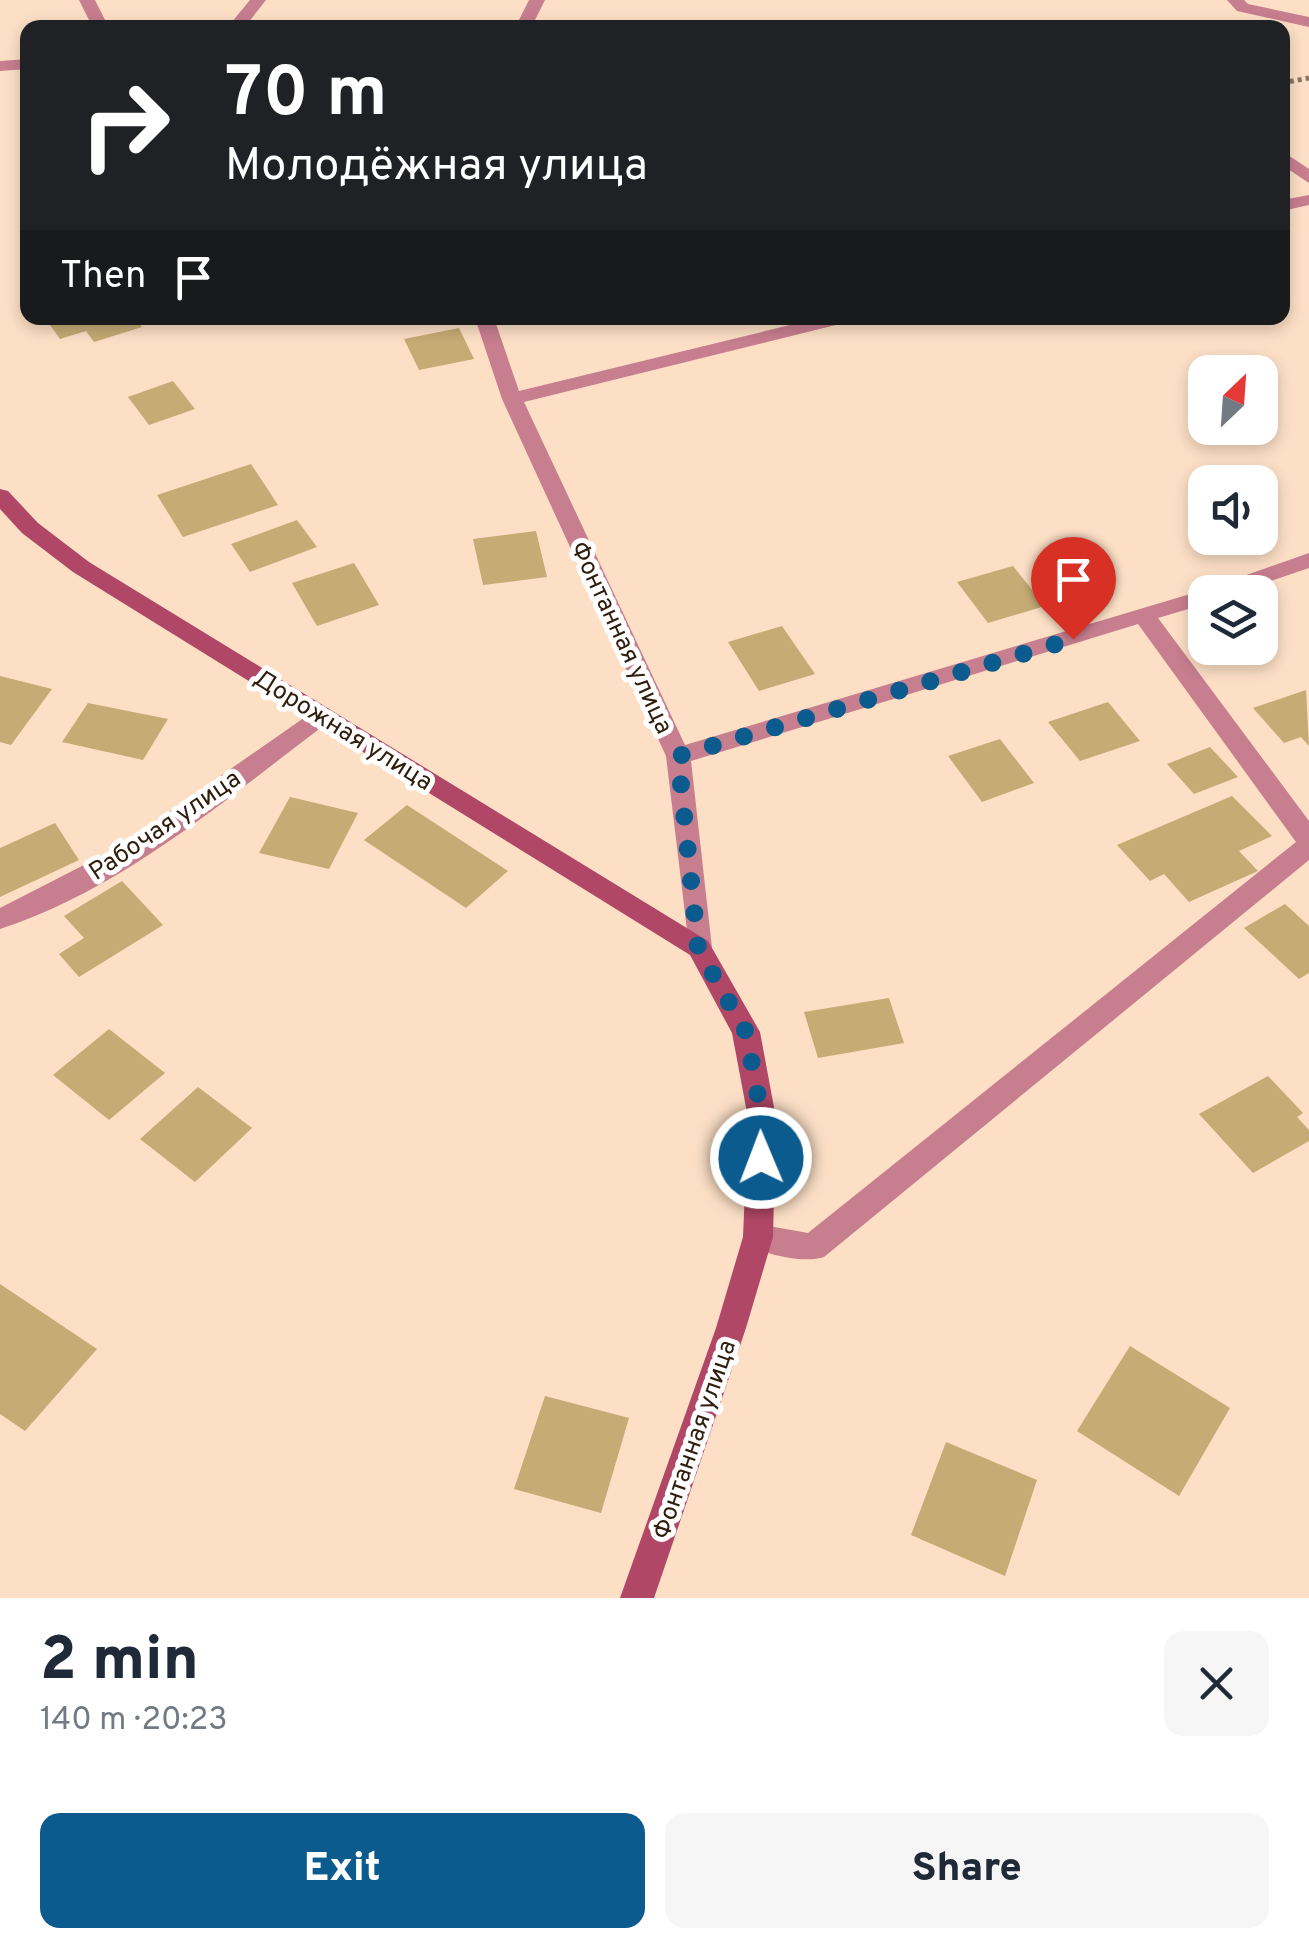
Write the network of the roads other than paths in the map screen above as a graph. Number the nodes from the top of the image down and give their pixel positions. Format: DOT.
graph roads {
  1 [pos="258,0"];
  2 [pos="1239,4"];
  3 [pos="242,20"];
  4 [pos="1309,22"];
  5 [pos="486,325"];
  6 [pos="811,325"];
  7 [pos="512,398"];
  8 [pos="0,496"];
  9 [pos="1309,560"];
  10 [pos="1265,575"];
  11 [pos="1188,602"];
  12 [pos="1145,618"];
  13 [pos="321,715"];
  14 [pos="678,756"];
  15 [pos="1309,843"];
  16 [pos="0,919"];
  17 [pos="698,948"];
  18 [pos="758,1237"];
  19 [pos="637,1598"];
  1 -- 3 [label="street"];
  2 -- 4 [label="street"];
  5 -- 7 [label="street, Фонтанная улица"];
  6 -- 7 [label="street"];
  7 -- 14 [label="street, Фонтанная улица"];
  8 -- 13 [label="main road, Дорожная улица"];
  9 -- 10 [label="street"];
  11 -- 12 [label="street"];
  12 -- 14 [label="street"];
  12 -- 15 [label="street"];
  13 -- 16 [label="street, Рабочая улица"];
  13 -- 17 [label="main road, Дорожная улица"];
  14 -- 17 [label="street, Фонтанная улица"];
  15 -- 18 [label="street"];
  17 -- 18 [label="main road, Фонтанная улица"];
  18 -- 19 [label="main road, Фонтанная улица"];
}
